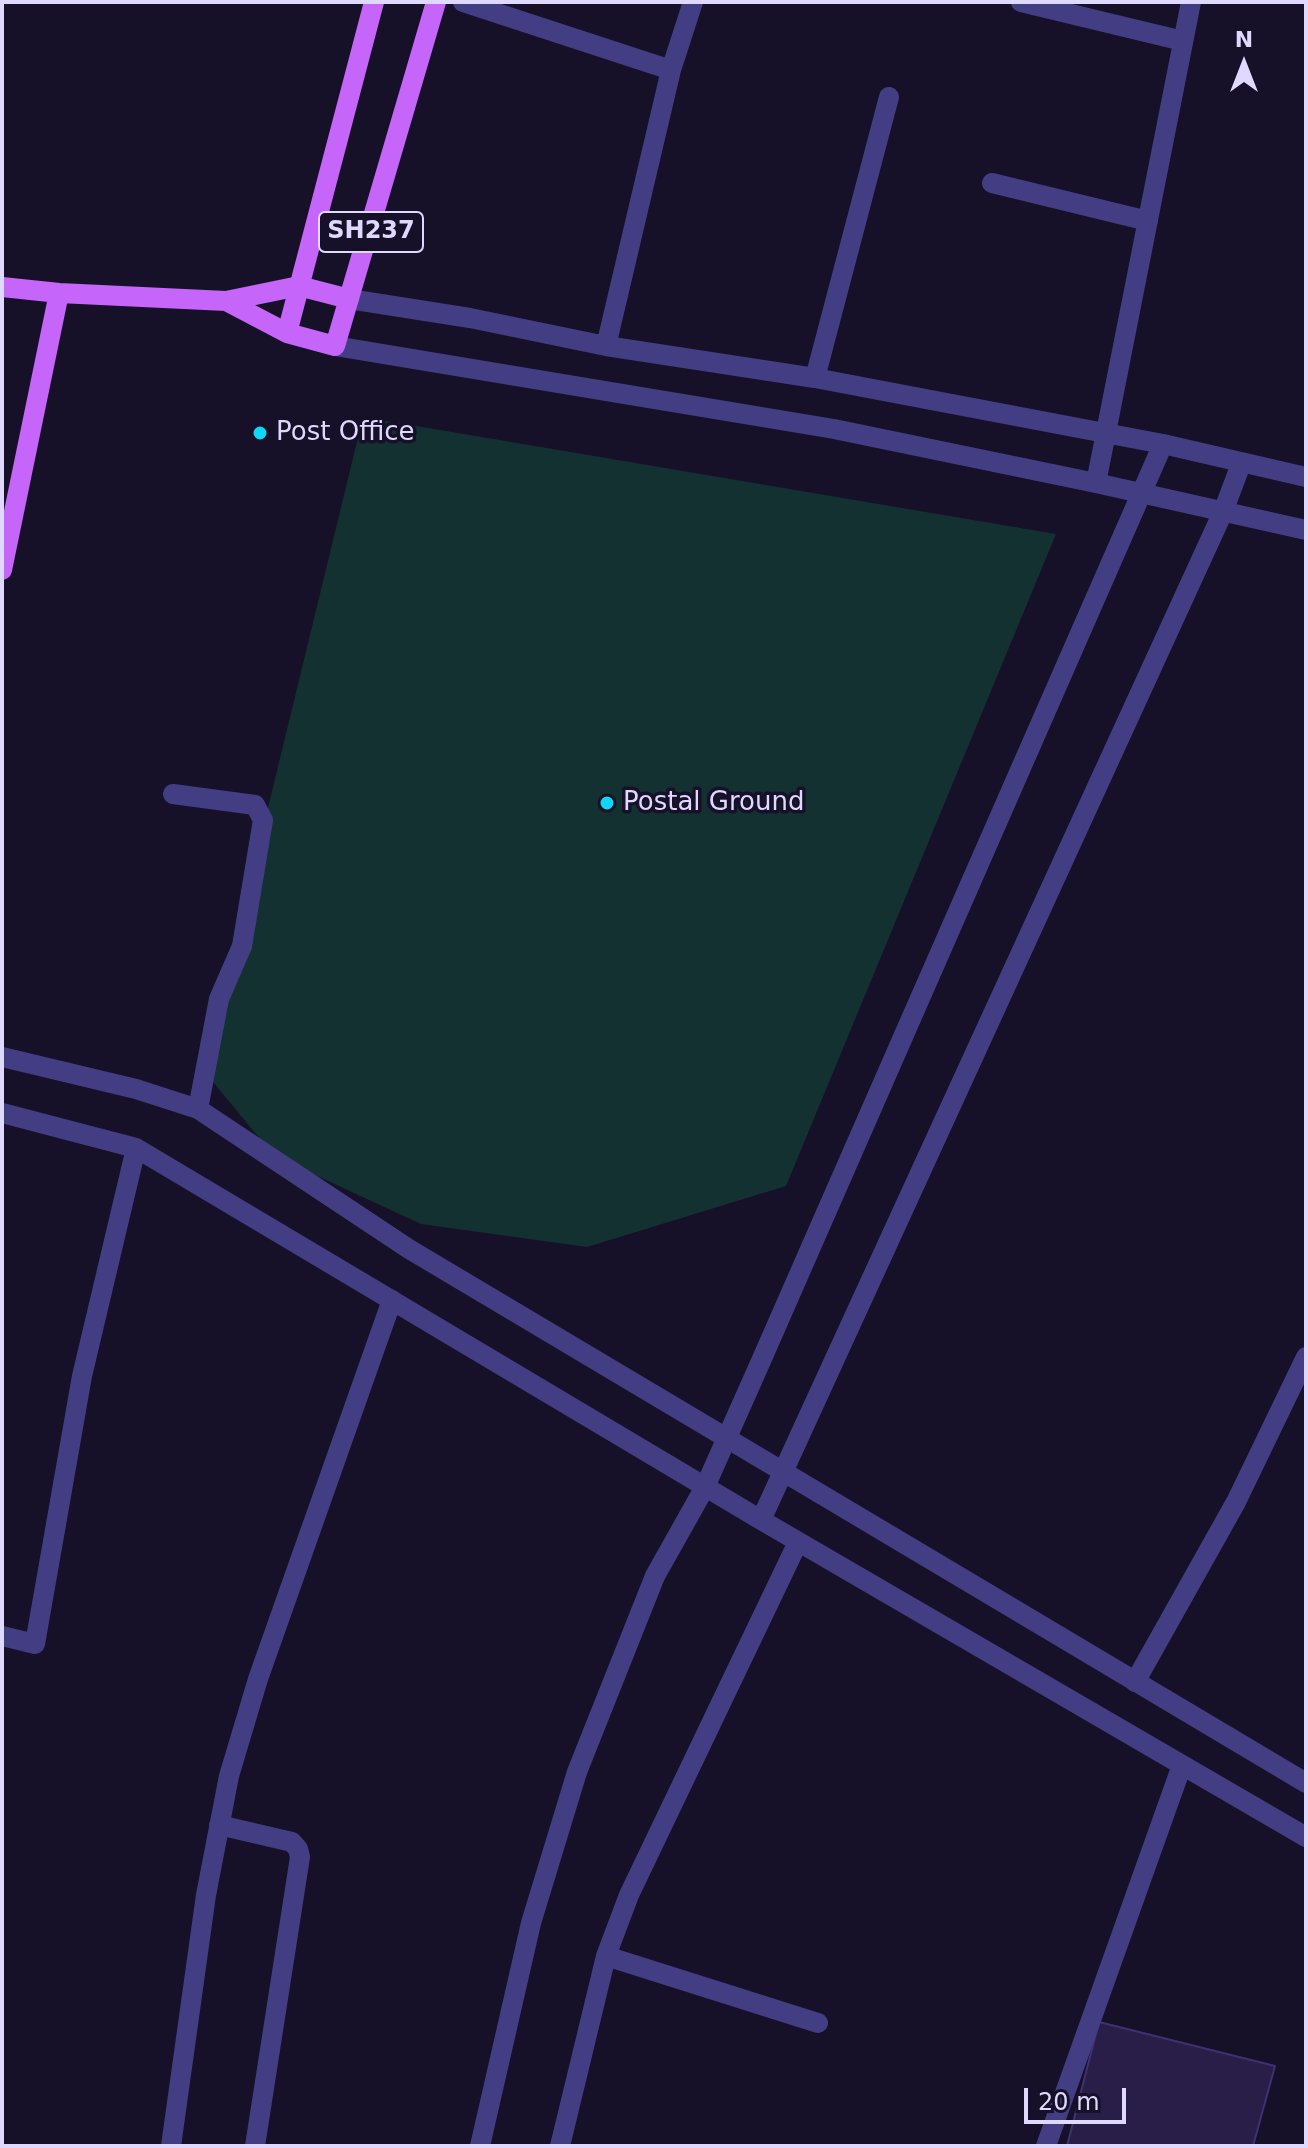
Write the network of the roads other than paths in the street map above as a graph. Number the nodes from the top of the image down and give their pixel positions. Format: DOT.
graph roads {
  1 [pos="374,2"];
  2 [pos="436,2"];
  3 [pos="463,2"];
  4 [pos="693,2"];
  5 [pos="1021,2"];
  6 [pos="1191,2"];
  7 [pos="1183,41"];
  8 [pos="671,70"];
  9 [pos="889,97"];
  10 [pos="992,183"];
  11 [pos="1148,221"];
  12 [pos="299,286"];
  13 [pos="2,287"];
  14 [pos="59,293"];
  15 [pos="349,299"];
  16 [pos="226,301"];
  17 [pos="287,333"];
  18 [pos="335,346"];
  19 [pos="606,346"];
  20 [pos="815,378"];
  21 [pos="1105,433"];
  22 [pos="1163,444"];
  23 [pos="1241,464"];
  24 [pos="1306,477"];
  25 [pos="1096,483"];
  26 [pos="1143,493"];
  27 [pos="1223,512"];
  28 [pos="1306,530"];
  29 [pos="2,570"];
  30 [pos="173,794"];
  31 [pos="2,1057"];
  32 [pos="198,1109"];
  33 [pos="2,1113"];
  34 [pos="136,1148"];
  35 [pos="392,1300"];
  36 [pos="1306,1357"];
  37 [pos="726,1440"];
  38 [pos="783,1473"];
  39 [pos="705,1487"];
  40 [pos="761,1520"];
  41 [pos="798,1542"];
  42 [pos="2,1636"];
  43 [pos="1135,1682"];
  44 [pos="1182,1765"];
  45 [pos="1306,1783"];
  46 [pos="219,1825"];
  47 [pos="1306,1837"];
  48 [pos="606,1956"];
  49 [pos="818,2023"];
  50 [pos="171,2146"];
  51 [pos="255,2146"];
  52 [pos="480,2146"];
  53 [pos="560,2146"];
  54 [pos="1046,2146"];
  1 -- 12 [label="main road, SH237"];
  2 -- 15 [label="main road, SH237"];
  3 -- 8 [label="street"];
  4 -- 8 [label="street"];
  5 -- 7 [label="street"];
  6 -- 7 [label="street"];
  7 -- 11 [label="street"];
  8 -- 19 [label="street"];
  9 -- 20 [label="street"];
  10 -- 11 [label="street"];
  11 -- 21 [label="street"];
  12 -- 15 [label="main road"];
  12 -- 16 [label="main road"];
  12 -- 17 [label="main road, SH237"];
  13 -- 14 [label="main road"];
  14 -- 16 [label="main road"];
  14 -- 29 [label="main road"];
  15 -- 18 [label="main road, SH237"];
  15 -- 19 [label="street"];
  16 -- 17 [label="main road"];
  17 -- 18 [label="main road"];
  18 -- 25 [label="street"];
  19 -- 20 [label="street"];
  20 -- 21 [label="street"];
  21 -- 22 [label="street"];
  21 -- 25 [label="street"];
  22 -- 23 [label="street"];
  22 -- 26 [label="street"];
  23 -- 24 [label="street"];
  23 -- 27 [label="street"];
  25 -- 26 [label="street"];
  26 -- 27 [label="street"];
  26 -- 37 [label="street"];
  27 -- 28 [label="street"];
  27 -- 38 [label="street"];
  30 -- 32 [label="street"];
  31 -- 32 [label="street"];
  32 -- 37 [label="street"];
  33 -- 34 [label="street"];
  34 -- 35 [label="street"];
  34 -- 42 [label="street"];
  35 -- 39 [label="street"];
  35 -- 46 [label="street"];
  36 -- 43 [label="street"];
  37 -- 38 [label="street"];
  37 -- 39 [label="street"];
  38 -- 40 [label="street"];
  38 -- 43 [label="street"];
  39 -- 40 [label="street"];
  39 -- 52 [label="street"];
  40 -- 41 [label="street"];
  41 -- 44 [label="street"];
  41 -- 48 [label="street"];
  43 -- 45 [label="street"];
  44 -- 47 [label="street"];
  44 -- 54 [label="street"];
  46 -- 50 [label="street"];
  46 -- 51 [label="street"];
  48 -- 49 [label="street"];
  48 -- 53 [label="street"];
}
